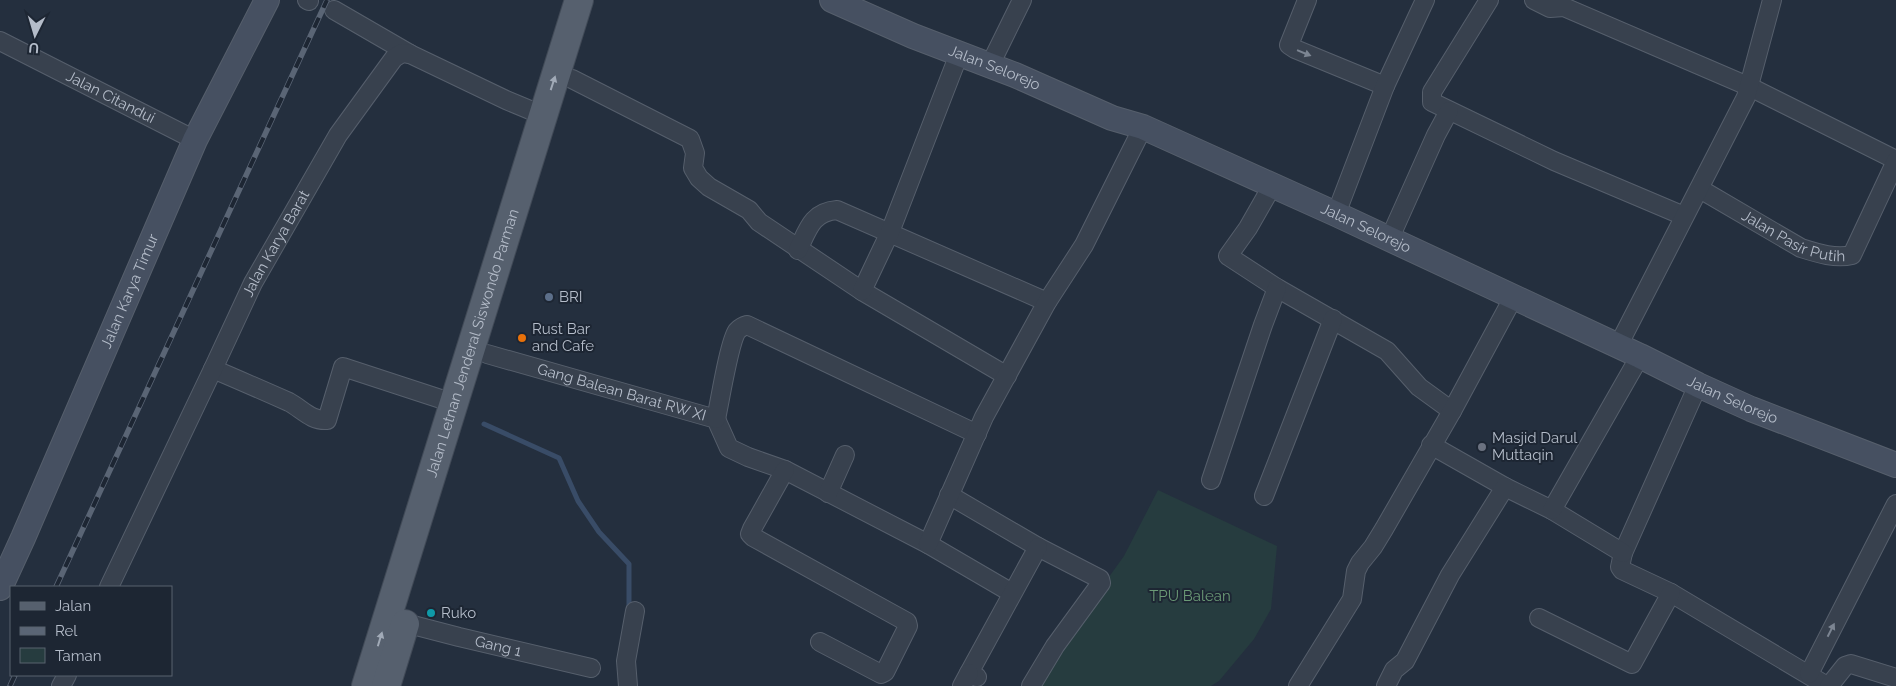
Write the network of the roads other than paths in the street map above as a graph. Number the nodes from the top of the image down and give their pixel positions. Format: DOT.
graph roads {
  1 [pos="267,0"];
  2 [pos="579,0"];
  3 [pos="599,0"];
  4 [pos="832,0"];
  5 [pos="1022,0"];
  6 [pos="1307,0"];
  7 [pos="1425,0"];
  8 [pos="1489,0"];
  9 [pos="1534,0"];
  10 [pos="1772,0"];
  11 [pos="1565,4"];
  12 [pos="334,10"];
  13 [pos="0,41"];
  14 [pos="410,54"];
  15 [pos="959,54"];
  16 [pos="990,65"];
  17 [pos="572,79"];
  18 [pos="1386,86"];
  19 [pos="1750,86"];
  20 [pos="1449,111"];
  21 [pos="542,115"];
  22 [pos="1143,127"];
  23 [pos="195,140"];
  24 [pos="1896,160"];
  25 [pos="1272,186"];
  26 [pos="1700,189"];
  27 [pos="1336,214"];
  28 [pos="1684,216"];
  29 [pos="890,232"];
  30 [pos="1389,240"];
  31 [pos="798,250"];
  32 [pos="1277,288"];
  33 [pos="862,291"];
  34 [pos="1513,298"];
  35 [pos="1047,302"];
  36 [pos="1333,319"];
  37 [pos="1618,346"];
  38 [pos="487,354"];
  39 [pos="1640,356"];
  40 [pos="214,369"];
  41 [pos="1007,376"];
  42 [pos="1698,386"];
  43 [pos="453,403"];
  44 [pos="1452,411"];
  45 [pos="716,419"];
  46 [pos="977,434"];
  47 [pos="1431,445"];
  48 [pos="845,456"];
  49 [pos="1896,465"];
  50 [pos="785,470"];
  51 [pos="1211,480"];
  52 [pos="1505,487"];
  53 [pos="828,493"];
  54 [pos="949,494"];
  55 [pos="1264,496"];
  56 [pos="1896,504"];
  57 [pos="1552,510"];
  58 [pos="928,544"];
  59 [pos="1038,547"];
  60 [pos="1623,553"];
  61 [pos="109,586"];
  62 [pos="0,588"];
  63 [pos="1012,593"];
  64 [pos="1671,593"];
  65 [pos="635,611"];
  66 [pos="1538,618"];
  67 [pos="405,622"];
  68 [pos="820,642"];
  69 [pos="591,668"];
  70 [pos="1809,674"];
  71 [pos="1896,678"];
  72 [pos="969,679"];
  73 [pos="366,686"];
  74 [pos="386,686"];
  75 [pos="628,686"];
  76 [pos="1031,686"];
  77 [pos="1298,686"];
  78 [pos="1386,686"];
  79 [pos="1828,686"];
  1 -- 23 [label="street, Jalan Karya Timur"];
  21 -- 2 [label="main road, Jalan Letnan Jenderal Siswondo Parman, one-way"];
  3 -- 17 [label="main road, Jalan Letnan Jenderal Siswondo Parman"];
  4 -- 15 [label="street, Jalan Selorejo"];
  5 -- 16 [label="street"];
  6 -- 18 [label="street, one-way"];
  7 -- 18 [label="street"];
  8 -- 20 [label="street"];
  9 -- 11 [label="street"];
  10 -- 19 [label="street"];
  11 -- 19 [label="street"];
  12 -- 14 [label="street"];
  13 -- 23 [label="street, Jalan Citandui"];
  14 -- 21 [label="street"];
  14 -- 40 [label="street, Jalan Karya Barat"];
  15 -- 16 [label="street, Jalan Selorejo"];
  15 -- 29 [label="street"];
  16 -- 22 [label="street, Jalan Selorejo"];
  17 -- 31 [label="street"];
  17 -- 38 [label="main road, Jalan Letnan Jenderal Siswondo Parman"];
  18 -- 27 [label="street"];
  19 -- 24 [label="street"];
  19 -- 26 [label="street"];
  20 -- 28 [label="street"];
  20 -- 30 [label="street"];
  21 -- 43 [label="main road, Jalan Letnan Jenderal Siswondo Parman"];
  22 -- 25 [label="street, Jalan Selorejo"];
  22 -- 35 [label="street"];
  23 -- 62 [label="street, Jalan Karya Timur"];
  24 -- 26 [label="street, Jalan Pasir Putih"];
  25 -- 27 [label="street, Jalan Selorejo"];
  25 -- 32 [label="street"];
  26 -- 28 [label="street"];
  27 -- 30 [label="street, Jalan Selorejo"];
  28 -- 37 [label="street"];
  29 -- 31 [label="street"];
  29 -- 33 [label="street"];
  29 -- 35 [label="street"];
  30 -- 34 [label="street, Jalan Selorejo"];
  31 -- 33 [label="street"];
  32 -- 36 [label="street"];
  32 -- 51 [label="street"];
  33 -- 41 [label="street"];
  34 -- 37 [label="street, Jalan Selorejo"];
  34 -- 44 [label="street"];
  35 -- 41 [label="street"];
  36 -- 44 [label="street"];
  36 -- 55 [label="street"];
  37 -- 39 [label="street, Jalan Selorejo"];
  38 -- 45 [label="street, Gang Balean Barat RW XI"];
  38 -- 67 [label="main road, Jalan Letnan Jenderal Siswondo Parman"];
  39 -- 42 [label="street, Jalan Selorejo"];
  39 -- 57 [label="street"];
  40 -- 43 [label="street"];
  40 -- 61 [label="street, Jalan Karya Barat"];
  41 -- 46 [label="street"];
  42 -- 49 [label="street, Jalan Selorejo"];
  42 -- 60 [label="street"];
  73 -- 43 [label="main road, Jalan Letnan Jenderal Siswondo Parman, one-way"];
  44 -- 47 [label="street"];
  45 -- 46 [label="street"];
  45 -- 50 [label="street, Gang Balean Barat RW XI"];
  46 -- 54 [label="street"];
  47 -- 52 [label="street"];
  47 -- 77 [label="street"];
  48 -- 53 [label="street"];
  50 -- 53 [label="street, Gang Balean Barat RW XI"];
  50 -- 68 [label="street"];
  52 -- 57 [label="street"];
  52 -- 78 [label="street"];
  53 -- 58 [label="street, Gang Balean Barat RW XI"];
  54 -- 58 [label="street"];
  54 -- 59 [label="street"];
  70 -- 56 [label="street, one-way"];
  57 -- 60 [label="street"];
  58 -- 63 [label="street, Gang Balean Barat RW XI"];
  59 -- 63 [label="street"];
  59 -- 76 [label="street"];
  60 -- 64 [label="street"];
  63 -- 72 [label="street"];
  64 -- 66 [label="street"];
  64 -- 70 [label="street"];
  65 -- 75 [label="street"];
  67 -- 69 [label="street, Gang 1"];
  67 -- 74 [label="main road, Jalan Letnan Jenderal Siswondo Parman"];
  70 -- 79 [label="street"];
  71 -- 79 [label="street"];
}
